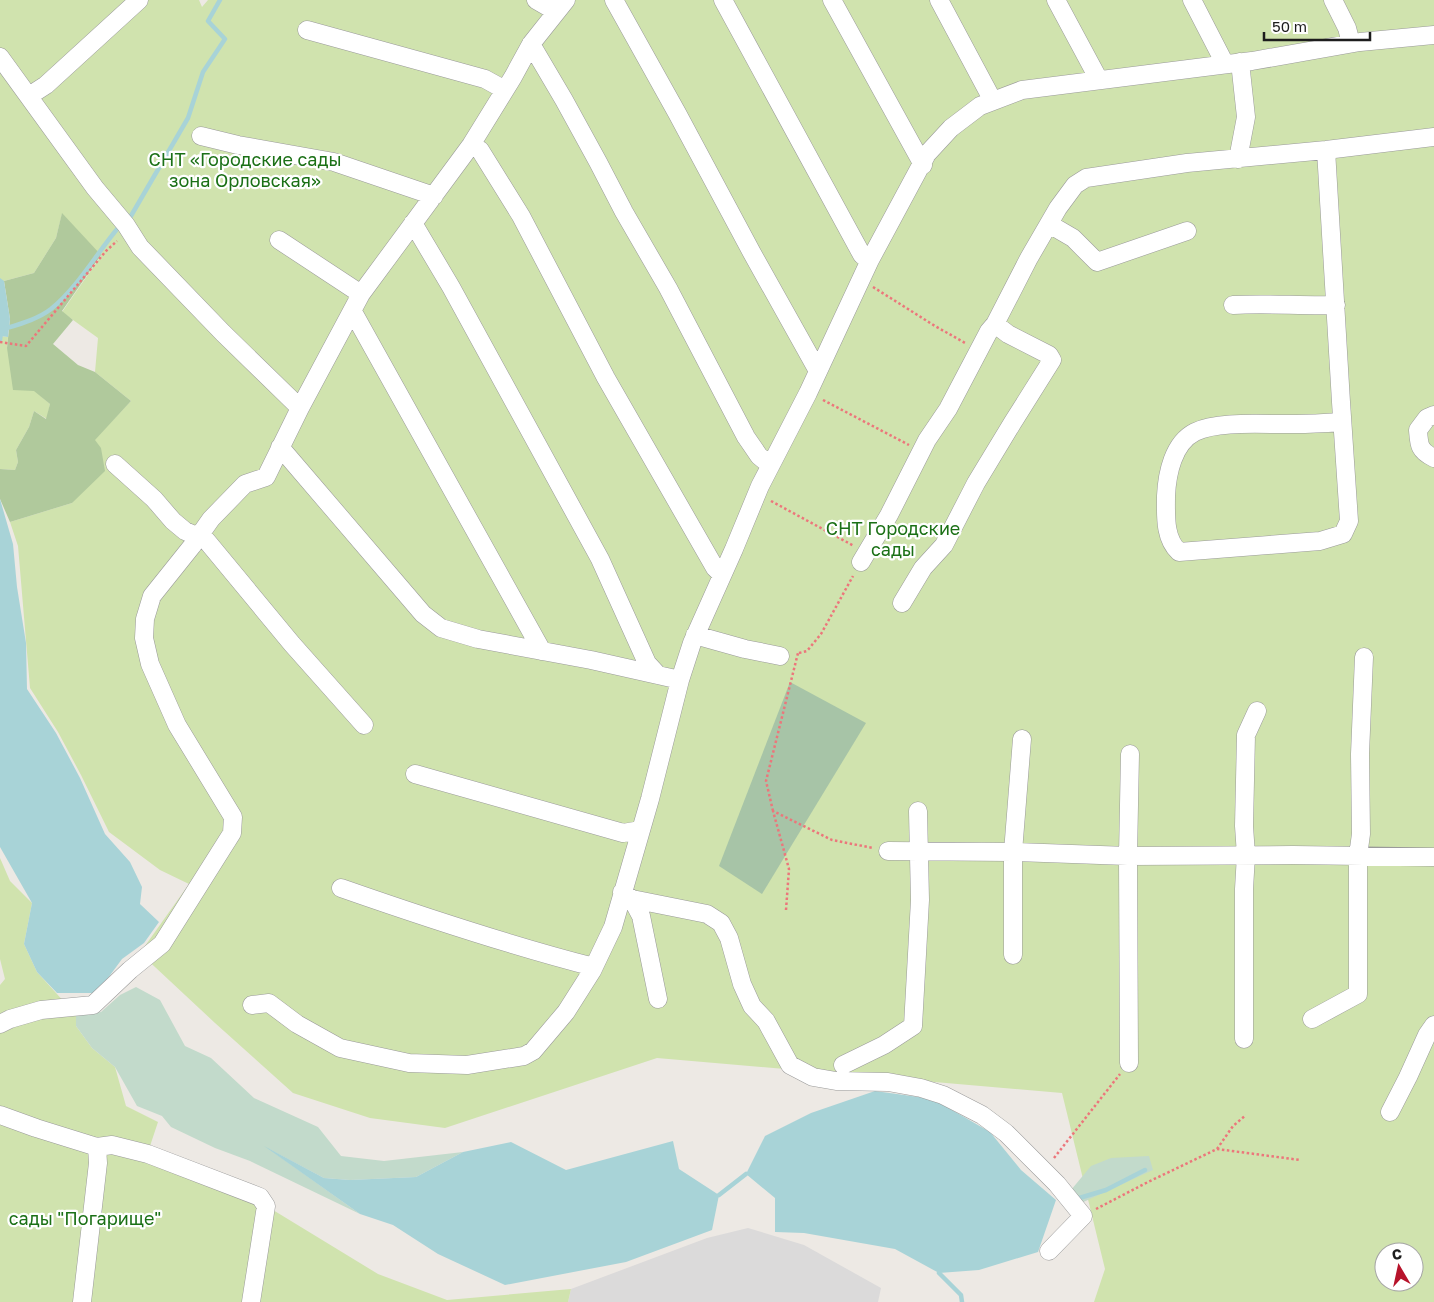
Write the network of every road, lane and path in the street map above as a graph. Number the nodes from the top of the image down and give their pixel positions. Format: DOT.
graph roads {
  1 [pos="139,0"];
  2 [pos="536,0"];
  3 [pos="614,0"];
  4 [pos="723,0"];
  5 [pos="832,0"];
  6 [pos="939,0"];
  7 [pos="1056,0"];
  8 [pos="1192,0"];
  9 [pos="1333,0"];
  10 [pos="560,6"];
  11 [pos="306,30"];
  12 [pos="1434,35"];
  13 [pos="1351,43"];
  14 [pos="531,44"];
  15 [pos="0,57"];
  16 [pos="1232,63"];
  17 [pos="1099,80"];
  18 [pos="505,90"];
  19 [pos="29,96"];
  20 [pos="994,101"];
  21 [pos="201,136"];
  22 [pos="1434,137"];
  23 [pos="471,146"];
  24 [pos="1326,150"];
  25 [pos="1238,159"];
  26 [pos="923,165"];
  27 [pos="434,196"];
  28 [pos="414,223"];
  29 [pos="1049,224"];
  30 [pos="129,229"];
  31 [pos="1187,231"];
  32 [pos="279,240"];
  33 [pos="870,260"];
  34 [pos="862,279"];
  35 [pos="361,294"];
  36 [pos="1233,305"];
  37 [pos="1336,305"];
  38 [pos="353,312"];
  39 [pos="995,324"];
  40 [pos="0,342"];
  41 [pos="979,351"];
  42 [pos="818,371"];
  43 [pos="808,393"];
  44 [pos="300,408"];
  45 [pos="1434,415"];
  46 [pos="1342,422"];
  47 [pos="280,447"];
  48 [pos="921,452"];
  49 [pos="1434,458"];
  50 [pos="115,464"];
  51 [pos="770,465"];
  52 [pos="757,493"];
  53 [pos="198,538"];
  54 [pos="864,558"];
  55 [pos="722,575"];
  56 [pos="902,603"];
  57 [pos="695,635"];
  58 [pos="542,651"];
  59 [pos="798,653"];
  60 [pos="780,656"];
  61 [pos="1364,657"];
  62 [pos="658,675"];
  63 [pos="680,680"];
  64 [pos="1257,711"];
  65 [pos="364,725"];
  66 [pos="1022,739"];
  67 [pos="1130,754"];
  68 [pos="415,774"];
  69 [pos="773,811"];
  70 [pos="918,811"];
  71 [pos="640,830"];
  72 [pos="888,851"];
  73 [pos="918,851"];
  74 [pos="1013,852"];
  75 [pos="1246,855"];
  76 [pos="1128,856"];
  77 [pos="1358,856"];
  78 [pos="1434,857"];
  79 [pos="341,888"];
  80 [pos="627,896"];
  81 [pos="786,910"];
  82 [pos="1013,955"];
  83 [pos="594,967"];
  84 [pos="658,999"];
  85 [pos="252,1005"];
  86 [pos="1312,1019"];
  87 [pos="0,1024"];
  88 [pos="1434,1025"];
  89 [pos="1244,1039"];
  90 [pos="1129,1063"];
  91 [pos="843,1065"];
  92 [pos="1390,1112"];
  93 [pos="0,1115"];
  94 [pos="1246,1115"];
  95 [pos="97,1147"];
  96 [pos="1216,1149"];
  97 [pos="1300,1160"];
  98 [pos="1044,1171"];
  99 [pos="1083,1216"];
  100 [pos="1049,1251"];
  101 [pos="82,1302"];
  102 [pos="251,1302"];
  1 -- 19 [label="street"];
  2 -- 10 [label="street"];
  3 -- 42 [label="street"];
  4 -- 33 [label="street"];
  5 -- 26 [label="street"];
  6 -- 20 [label="street"];
  7 -- 17 [label="street"];
  8 -- 16 [label="street"];
  9 -- 13 [label="street"];
  10 -- 14 [label="street"];
  11 -- 18 [label="street"];
  12 -- 13 [label="street"];
  13 -- 16 [label="street"];
  14 -- 18 [label="street"];
  14 -- 51 [label="street"];
  15 -- 19 [label="street"];
  16 -- 17 [label="street"];
  16 -- 25 [label="street"];
  17 -- 20 [label="street"];
  18 -- 23 [label="street"];
  19 -- 30 [label="street"];
  20 -- 26 [label="street"];
  21 -- 27 [label="street"];
  22 -- 24 [label="street"];
  23 -- 27 [label="street"];
  23 -- 55 [label="street"];
  24 -- 25 [label="street"];
  24 -- 37 [label="street"];
  25 -- 29 [label="street"];
  26 -- 33 [label="street"];
  27 -- 28 [label="street"];
  28 -- 35 [label="street"];
  28 -- 62 [label="street"];
  29 -- 31 [label="street"];
  29 -- 39 [label="street"];
  30 -- 40 [label="path"];
  30 -- 44 [label="street"];
  32 -- 35 [label="street"];
  33 -- 34 [label="street"];
  34 -- 41 [label="path"];
  34 -- 42 [label="street"];
  35 -- 38 [label="street"];
  36 -- 37 [label="street"];
  37 -- 46 [label="street"];
  38 -- 44 [label="street"];
  38 -- 58 [label="street"];
  39 -- 41 [label="street"];
  39 -- 56 [label="street"];
  41 -- 48 [label="street"];
  42 -- 43 [label="street"];
  43 -- 48 [label="path"];
  43 -- 51 [label="street"];
  44 -- 47 [label="street"];
  45 -- 49 [label="street"];
  46 -- 46 [label="street"];
  47 -- 53 [label="street"];
  47 -- 58 [label="street"];
  48 -- 54 [label="street"];
  50 -- 53 [label="street"];
  51 -- 52 [label="street"];
  52 -- 54 [label="path"];
  52 -- 55 [label="street"];
  53 -- 65 [label="street"];
  53 -- 87 [label="street"];
  54 -- 59 [label="path"];
  55 -- 57 [label="street"];
  57 -- 60 [label="street"];
  57 -- 63 [label="street"];
  58 -- 62 [label="street"];
  59 -- 60 [label="path"];
  59 -- 69 [label="path"];
  61 -- 77 [label="street"];
  62 -- 63 [label="street"];
  63 -- 71 [label="street"];
  64 -- 75 [label="street"];
  66 -- 74 [label="street"];
  67 -- 76 [label="street"];
  68 -- 71 [label="street"];
  69 -- 72 [label="path"];
  69 -- 81 [label="path"];
  70 -- 73 [label="street"];
  71 -- 80 [label="street"];
  72 -- 73 [label="street"];
  73 -- 74 [label="street"];
  73 -- 91 [label="street"];
  74 -- 76 [label="street"];
  74 -- 82 [label="street"];
  75 -- 76 [label="street"];
  75 -- 77 [label="street"];
  75 -- 89 [label="street"];
  76 -- 90 [label="street"];
  77 -- 78 [label="street"];
  77 -- 86 [label="street"];
  79 -- 83 [label="street"];
  80 -- 83 [label="street"];
  80 -- 84 [label="street"];
  80 -- 98 [label="street"];
  83 -- 85 [label="street"];
  88 -- 92 [label="street"];
  90 -- 98 [label="path"];
  93 -- 95 [label="street"];
  94 -- 96 [label="path"];
  95 -- 101 [label="street"];
  95 -- 102 [label="street"];
  96 -- 97 [label="path"];
  96 -- 99 [label="path"];
  98 -- 99 [label="street"];
  99 -- 100 [label="street"];
}
